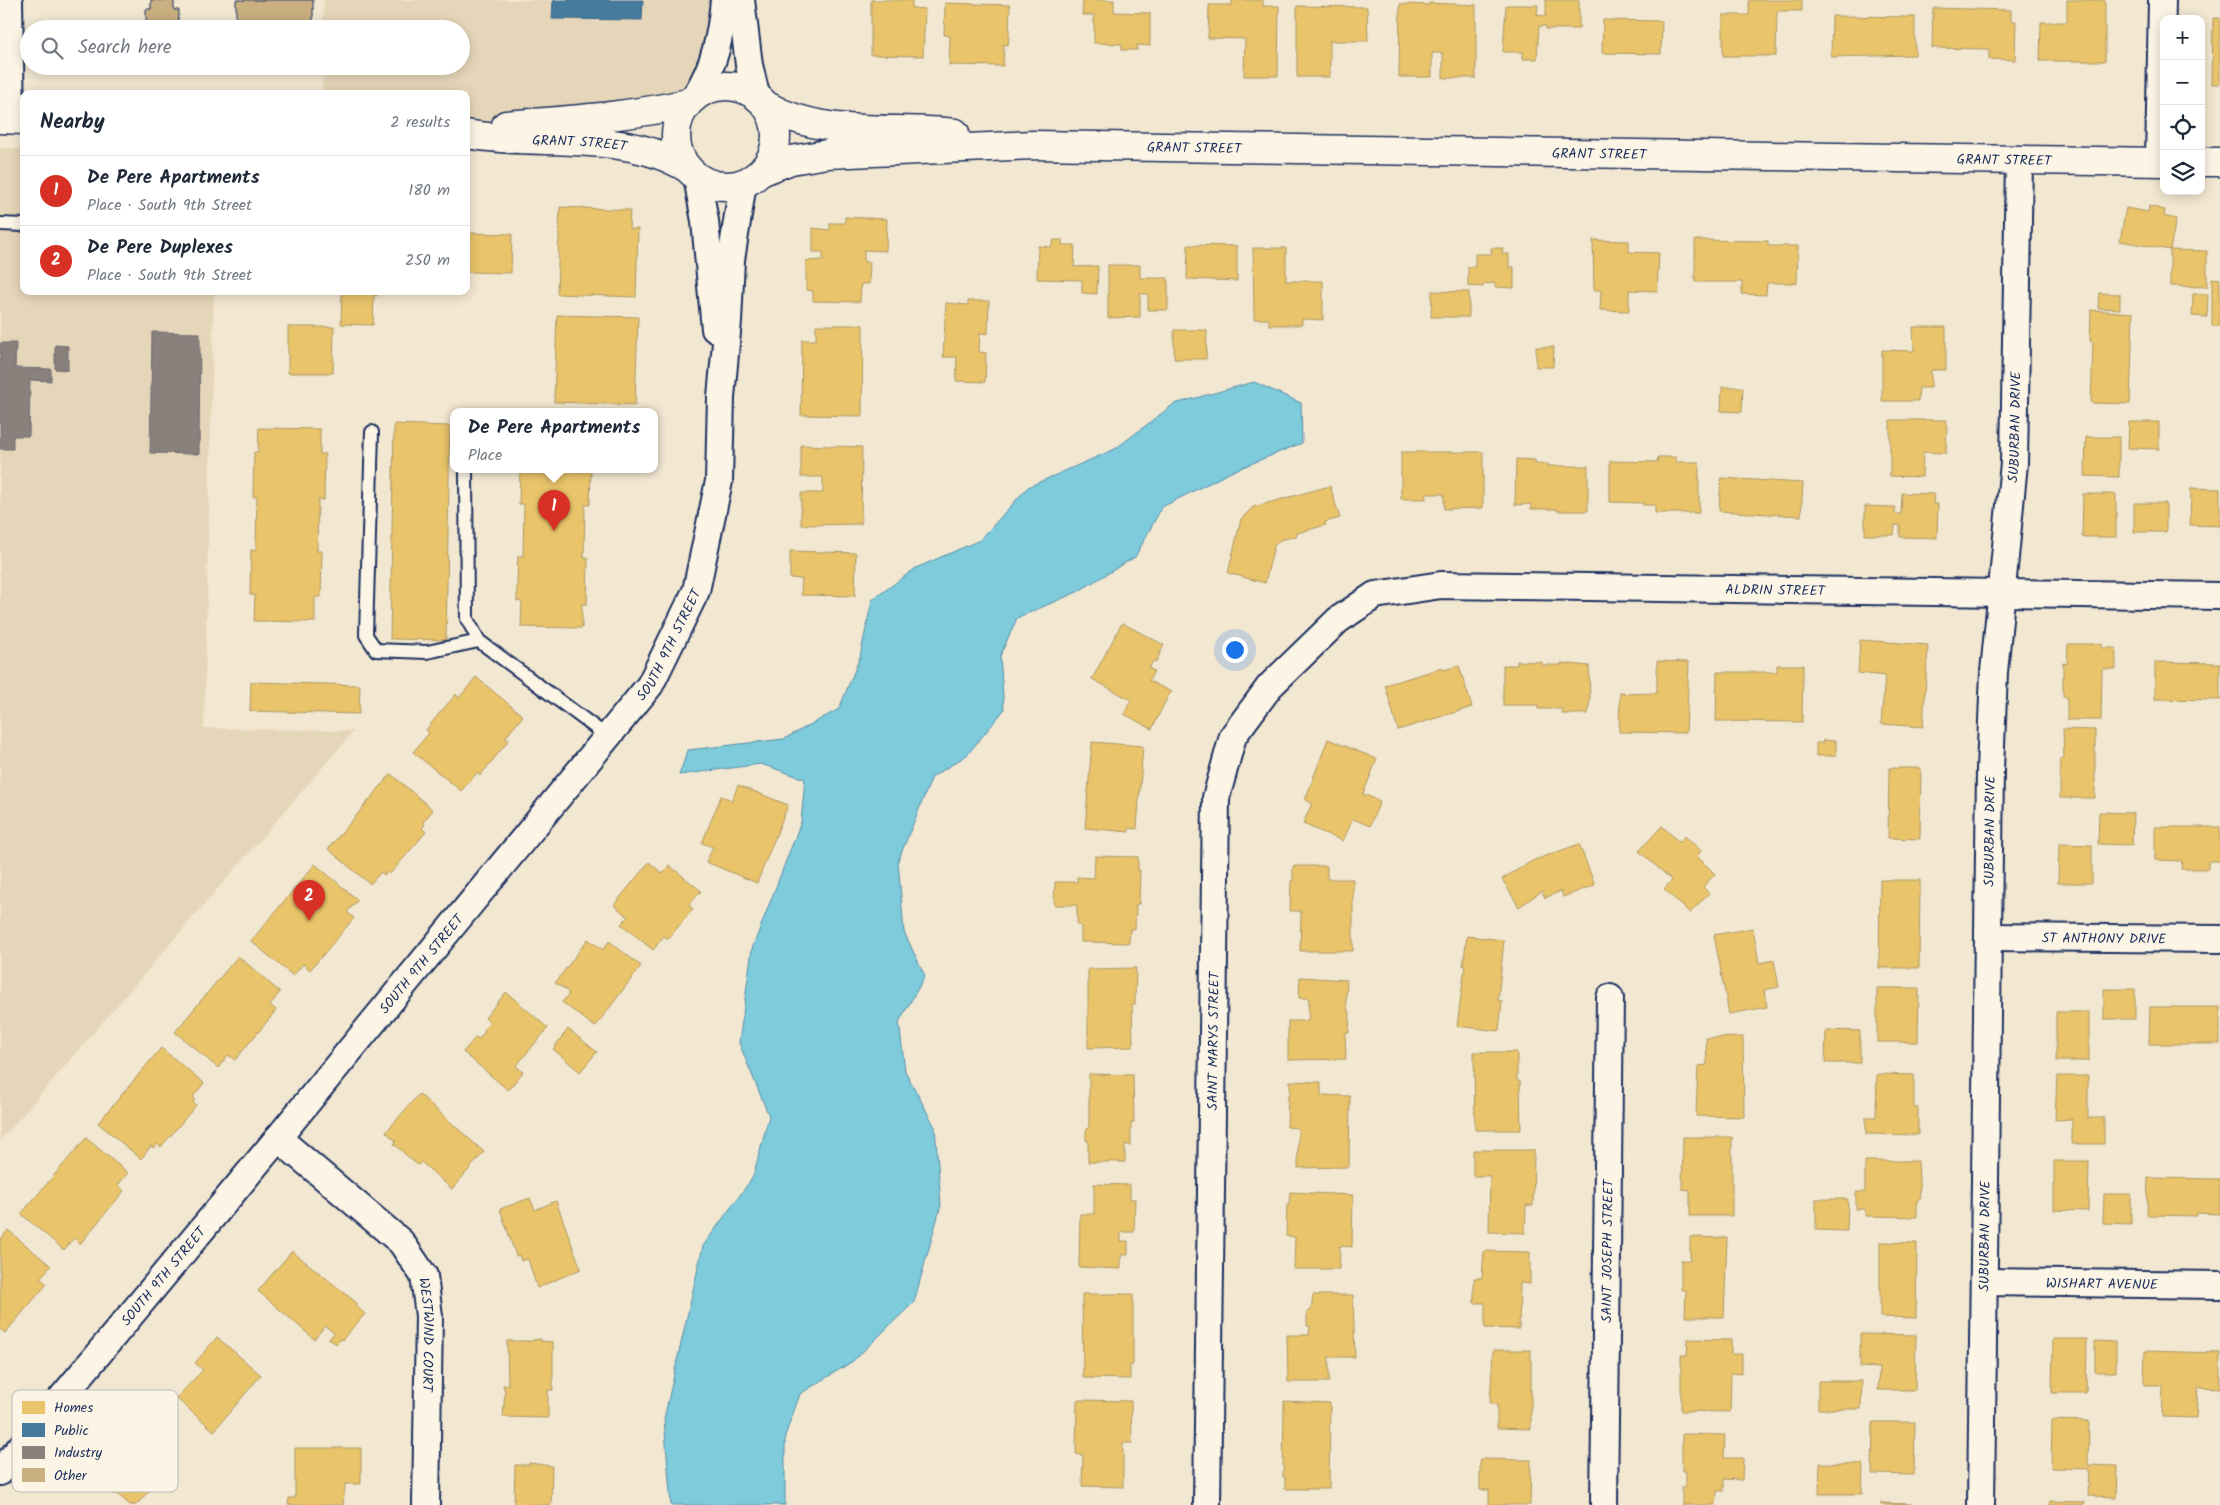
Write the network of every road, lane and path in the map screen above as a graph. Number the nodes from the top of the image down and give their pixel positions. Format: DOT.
graph roads {
  1 [pos="9,0"];
  2 [pos="724,0"];
  3 [pos="741,0"];
  4 [pos="2162,0"];
  5 [pos="692,99"];
  6 [pos="762,100"];
  7 [pos="11,120"];
  8 [pos="470,128"];
  9 [pos="470,135"];
  10 [pos="1033,145"];
  11 [pos="2161,150"];
  12 [pos="2019,160"];
  13 [pos="2160,162"];
  14 [pos="2205,162"];
  15 [pos="2220,162"];
  16 [pos="692,173"];
  17 [pos="753,177"];
  18 [pos="0,224"];
  19 [pos="20,225"];
  20 [pos="721,397"];
  21 [pos="372,432"];
  22 [pos="466,473"];
  23 [pos="2003,593"];
  24 [pos="2220,596"];
  25 [pos="1338,620"];
  26 [pos="479,641"];
  27 [pos="608,737"];
  28 [pos="1988,936"];
  29 [pos="2220,939"];
  30 [pos="1610,998"];
  31 [pos="278,1138"];
  32 [pos="1984,1282"];
  33 [pos="2220,1285"];
  34 [pos="68,1390"];
  35 [pos="12,1458"];
  36 [pos="0,1472"];
  37 [pos="426,1505"];
  38 [pos="1207,1505"];
  39 [pos="1604,1505"];
  40 [pos="1982,1505"];
  1 -- 7 [label="street"];
  2 -- 5 [label="street"];
  3 -- 6 [label="street"];
  4 -- 11 [label="street"];
  5 -- 6 [label="street, GRANT STREET"];
  5 -- 8 [label="street, GRANT STREET"];
  5 -- 16 [label="street"];
  6 -- 10 [label="street, GRANT STREET"];
  6 -- 17 [label="street"];
  9 -- 16 [label="street, GRANT STREET"];
  10 -- 12 [label="street, GRANT STREET"];
  10 -- 17 [label="street, GRANT STREET"];
  12 -- 13 [label="street, GRANT STREET"];
  12 -- 23 [label="street, SUBURBAN DRIVE"];
  14 -- 15 [label="street"];
  16 -- 17 [label="street, GRANT STREET"];
  16 -- 20 [label="street, SOUTH 9TH STREET"];
  17 -- 20 [label="street, SOUTH 9TH STREET"];
  18 -- 19 [label="lane"];
  20 -- 27 [label="street, SOUTH 9TH STREET"];
  21 -- 26 [label="lane"];
  22 -- 26 [label="lane"];
  23 -- 24 [label="street, ALDRIN STREET"];
  23 -- 25 [label="street, ALDRIN STREET"];
  23 -- 28 [label="street, SUBURBAN DRIVE"];
  25 -- 38 [label="street, SAINT MARYS STREET"];
  26 -- 27 [label="lane"];
  27 -- 31 [label="street, SOUTH 9TH STREET"];
  28 -- 29 [label="street, ST ANTHONY DRIVE"];
  28 -- 32 [label="street, SUBURBAN DRIVE"];
  30 -- 39 [label="street, SAINT JOSEPH STREET"];
  31 -- 34 [label="street, SOUTH 9TH STREET"];
  31 -- 37 [label="street, WESTWIND COURT"];
  32 -- 33 [label="street, WISHART AVENUE"];
  32 -- 40 [label="street, SUBURBAN DRIVE"];
  35 -- 36 [label="street, SOUTH 9TH STREET"];
}
